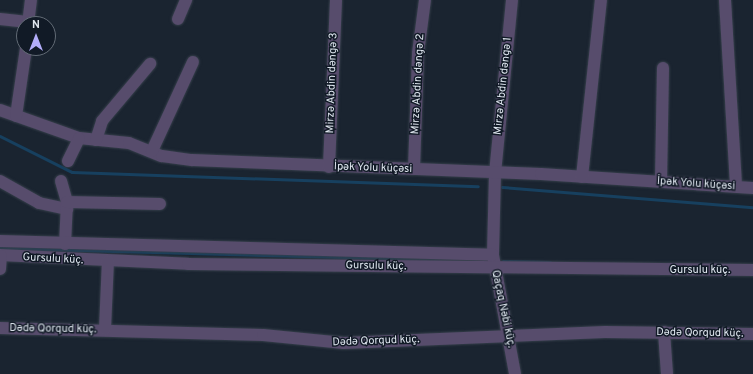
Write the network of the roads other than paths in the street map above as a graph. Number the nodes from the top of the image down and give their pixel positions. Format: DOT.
graph roads {
  1 [pos="31,0"];
  2 [pos="186,0"];
  3 [pos="336,0"];
  4 [pos="425,0"];
  5 [pos="512,0"];
  6 [pos="601,0"];
  7 [pos="725,0"];
  8 [pos="29,16"];
  9 [pos="0,19"];
  10 [pos="178,19"];
  11 [pos="16,21"];
  12 [pos="25,56"];
  13 [pos="193,62"];
  14 [pos="150,64"];
  15 [pos="663,68"];
  16 [pos="0,110"];
  17 [pos="16,116"];
  18 [pos="79,138"];
  19 [pos="96,140"];
  20 [pos="152,151"];
  21 [pos="68,160"];
  22 [pos="329,167"];
  23 [pos="414,169"];
  24 [pos="495,173"];
  25 [pos="582,177"];
  26 [pos="0,181"];
  27 [pos="61,181"];
  28 [pos="661,182"];
  29 [pos="736,187"];
  30 [pos="753,188"];
  31 [pos="160,204"];
  32 [pos="67,206"];
  33 [pos="0,241"];
  34 [pos="65,244"];
  35 [pos="493,255"];
  36 [pos="1,256"];
  37 [pos="108,261"];
  38 [pos="0,269"];
  39 [pos="493,269"];
  40 [pos="753,270"];
  41 [pos="0,328"];
  42 [pos="105,329"];
  43 [pos="664,332"];
  44 [pos="753,334"];
  45 [pos="510,335"];
  46 [pos="515,374"];
  47 [pos="666,374"];
  1 -- 8 [label="street"];
  2 -- 10 [label="street"];
  3 -- 22 [label="street, Mirzə Abdin dəngə 3"];
  4 -- 23 [label="street, Mirzə Abdin dəngə 2"];
  5 -- 24 [label="street, Mirzə Abdin dəngə 1"];
  6 -- 25 [label="street"];
  7 -- 29 [label="street"];
  9 -- 11 [label="street"];
  12 -- 17 [label="street"];
  13 -- 20 [label="street"];
  14 -- 19 [label="street"];
  15 -- 28 [label="street"];
  16 -- 17 [label="street, İpək Yolu küçəsi"];
  17 -- 18 [label="street, İpək Yolu küçəsi"];
  18 -- 19 [label="street, İpək Yolu küçəsi"];
  18 -- 21 [label="street"];
  19 -- 20 [label="street, İpək Yolu küçəsi"];
  20 -- 22 [label="street, İpək Yolu küçəsi"];
  22 -- 23 [label="street, İpək Yolu küçəsi"];
  23 -- 24 [label="street, İpək Yolu küçəsi"];
  24 -- 25 [label="street, İpək Yolu küçəsi"];
  24 -- 35 [label="street, Qaçaq Nəbi küç."];
  25 -- 28 [label="street, İpək Yolu küçəsi"];
  26 -- 32 [label="street"];
  27 -- 32 [label="street"];
  28 -- 29 [label="street, İpək Yolu küçəsi"];
  29 -- 30 [label="street, İpək Yolu küçəsi"];
  31 -- 32 [label="street"];
  32 -- 34 [label="street"];
  33 -- 34 [label="street"];
  34 -- 35 [label="street"];
  35 -- 39 [label="street, Qaçaq Nəbi küç."];
  36 -- 37 [label="street, Gursulu küç."];
  36 -- 38 [label="street"];
  37 -- 39 [label="street, Gursulu küç."];
  37 -- 42 [label="street"];
  39 -- 40 [label="street, Gursulu küç."];
  39 -- 45 [label="street, Qaçaq Nəbi küç."];
  41 -- 42 [label="street, Dədə Qorqud küç."];
  42 -- 45 [label="street, Dədə Qorqud küç."];
  43 -- 44 [label="street, Dədə Qorqud küç."];
  43 -- 45 [label="street, Dədə Qorqud küç."];
  43 -- 47 [label="street"];
  45 -- 46 [label="street, Qaçaq Nəbi küç."];
}
